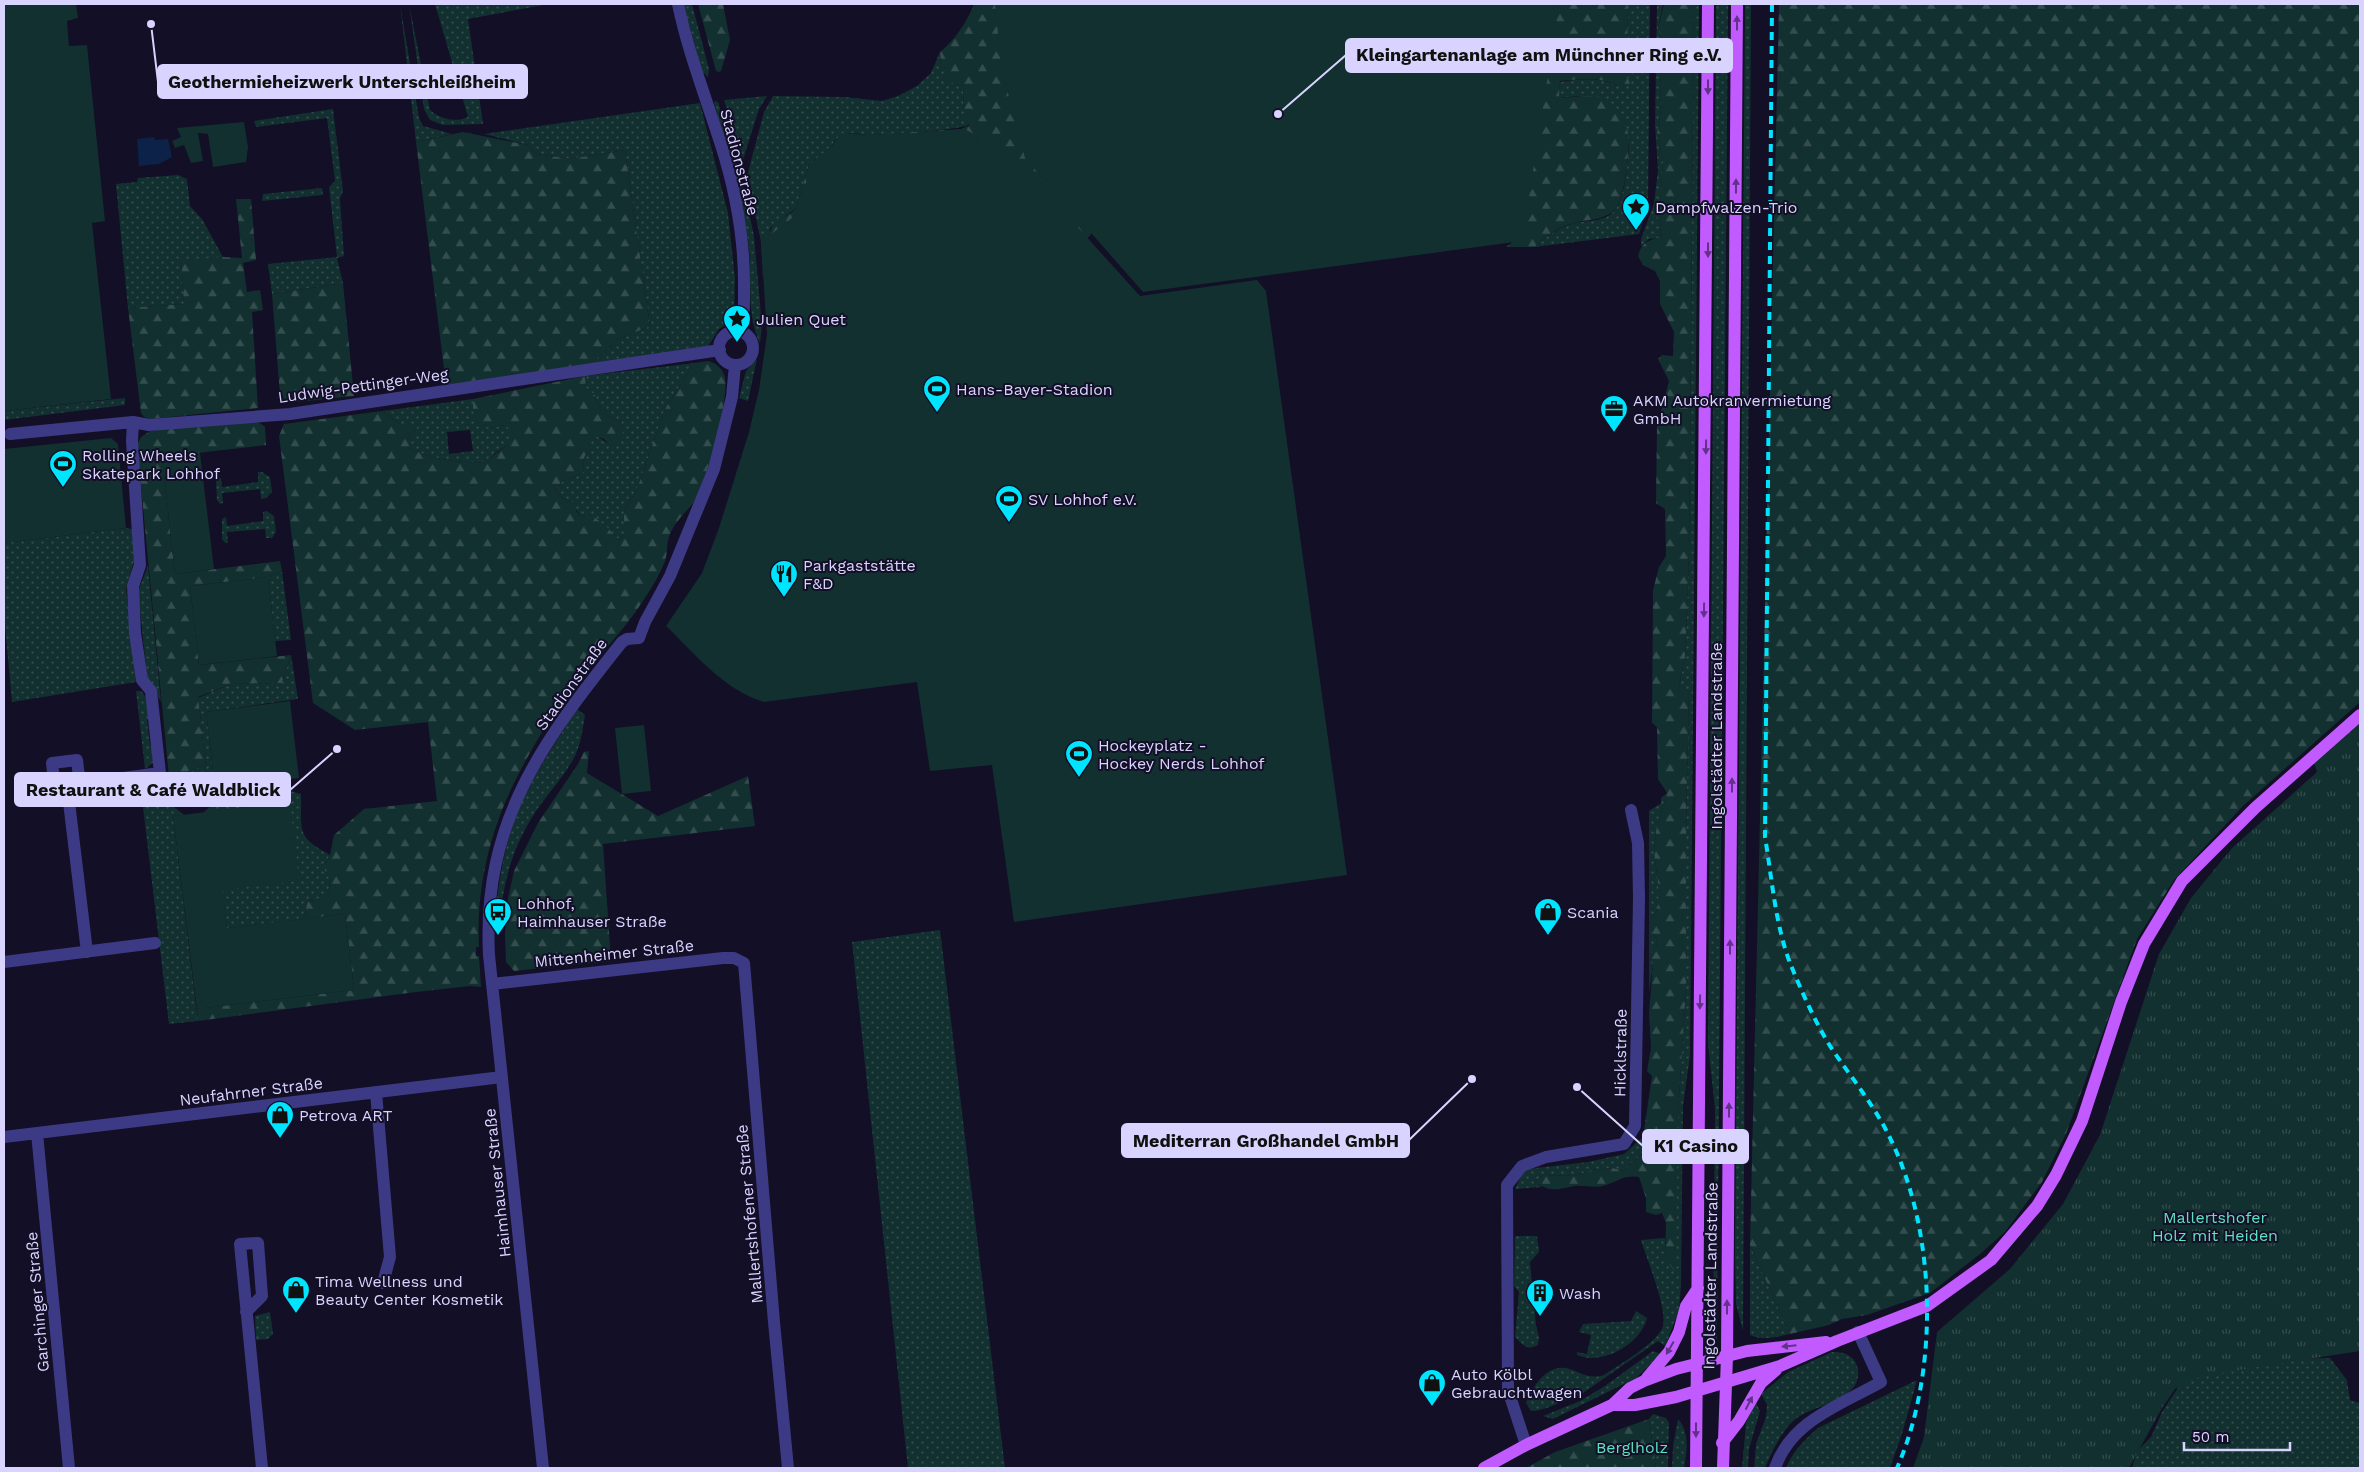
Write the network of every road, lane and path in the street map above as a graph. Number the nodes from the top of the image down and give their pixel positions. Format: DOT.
graph roads {
  1 [pos="678,4"];
  2 [pos="1708,4"];
  3 [pos="1737,4"];
  4 [pos="741,332"];
  5 [pos="720,350"];
  6 [pos="735,365"];
  7 [pos="133,422"];
  8 [pos="10,434"];
  9 [pos="2360,714"];
  10 [pos="75,787"];
  11 [pos="69,802"];
  12 [pos="1632,810"];
  13 [pos="155,943"];
  14 [pos="88,952"];
  15 [pos="740,960"];
  16 [pos="4,962"];
  17 [pos="492,984"];
  18 [pos="502,1077"];
  19 [pos="376,1092"];
  20 [pos="37,1133"];
  21 [pos="4,1137"];
  22 [pos="383,1283"];
  23 [pos="1698,1288"];
  24 [pos="246,1312"];
  25 [pos="1858,1332"];
  26 [pos="1837,1340"];
  27 [pos="1727,1356"];
  28 [pos="1696,1364"];
  29 [pos="1780,1366"];
  30 [pos="1644,1381"];
  31 [pos="1724,1382"];
  32 [pos="1696,1392"];
  33 [pos="1612,1404"];
  34 [pos="1722,1443"];
  35 [pos="1526,1445"];
  36 [pos="69,1468"];
  37 [pos="262,1468"];
  38 [pos="543,1468"];
  39 [pos="788,1468"];
  40 [pos="1484,1468"];
  41 [pos="1696,1468"];
  42 [pos="1723,1468"];
  43 [pos="1775,1468"];
  1 -- 4 [label="street, Stadionstraße"];
  2 -- 23 [label="main road, Ingolstädter Landstraße, one-way"];
  27 -- 3 [label="main road, Ingolstädter Landstraße, one-way"];
  4 -- 5 [label="street"];
  4 -- 6 [label="street"];
  5 -- 6 [label="street"];
  5 -- 7 [label="street, Ludwig-Pettinger-Weg"];
  6 -- 17 [label="street, Stadionstraße"];
  7 -- 8 [label="street, Ludwig-Pettinger-Weg"];
  7 -- 10 [label="street"];
  9 -- 25 [label="main road"];
  10 -- 11 [label="street"];
  10 -- 11 [label="street"];
  11 -- 14 [label="street"];
  12 -- 35 [label="street, Hicklstraße"];
  13 -- 14 [label="street"];
  14 -- 16 [label="street"];
  15 -- 17 [label="street, Mittenheimer Straße"];
  15 -- 39 [label="street, Mallertshofener Straße"];
  17 -- 18 [label="street, Haimhauser Straße"];
  18 -- 19 [label="street, Neufahrner Straße"];
  18 -- 38 [label="street, Haimhauser Straße"];
  19 -- 20 [label="street, Neufahrner Straße"];
  19 -- 22 [label="street"];
  20 -- 21 [label="street, Neufahrner Straße"];
  20 -- 36 [label="street, Garchinger Straße"];
  23 -- 28 [label="main road, Ingolstädter Landstraße"];
  23 -- 30 [label="main road, one-way"];
  24 -- 24 [label="street"];
  24 -- 37 [label="street"];
  25 -- 26 [label="main road"];
  25 -- 43 [label="street"];
  26 -- 27 [label="main road, one-way"];
  26 -- 29 [label="main road"];
  27 -- 28 [label="main road"];
  27 -- 31 [label="main road, Ingolstädter Landstraße"];
  28 -- 30 [label="main road"];
  28 -- 32 [label="main road, Ingolstädter Landstraße"];
  29 -- 31 [label="main road"];
  34 -- 29 [label="main road, one-way"];
  30 -- 33 [label="main road"];
  31 -- 32 [label="main road"];
  31 -- 34 [label="main road, Ingolstädter Landstraße"];
  32 -- 33 [label="main road"];
  32 -- 41 [label="main road, Ingolstädter Landstraße, one-way"];
  33 -- 35 [label="main road"];
  34 -- 42 [label="main road, Ingolstädter Landstraße"];
  35 -- 40 [label="main road"];
}
